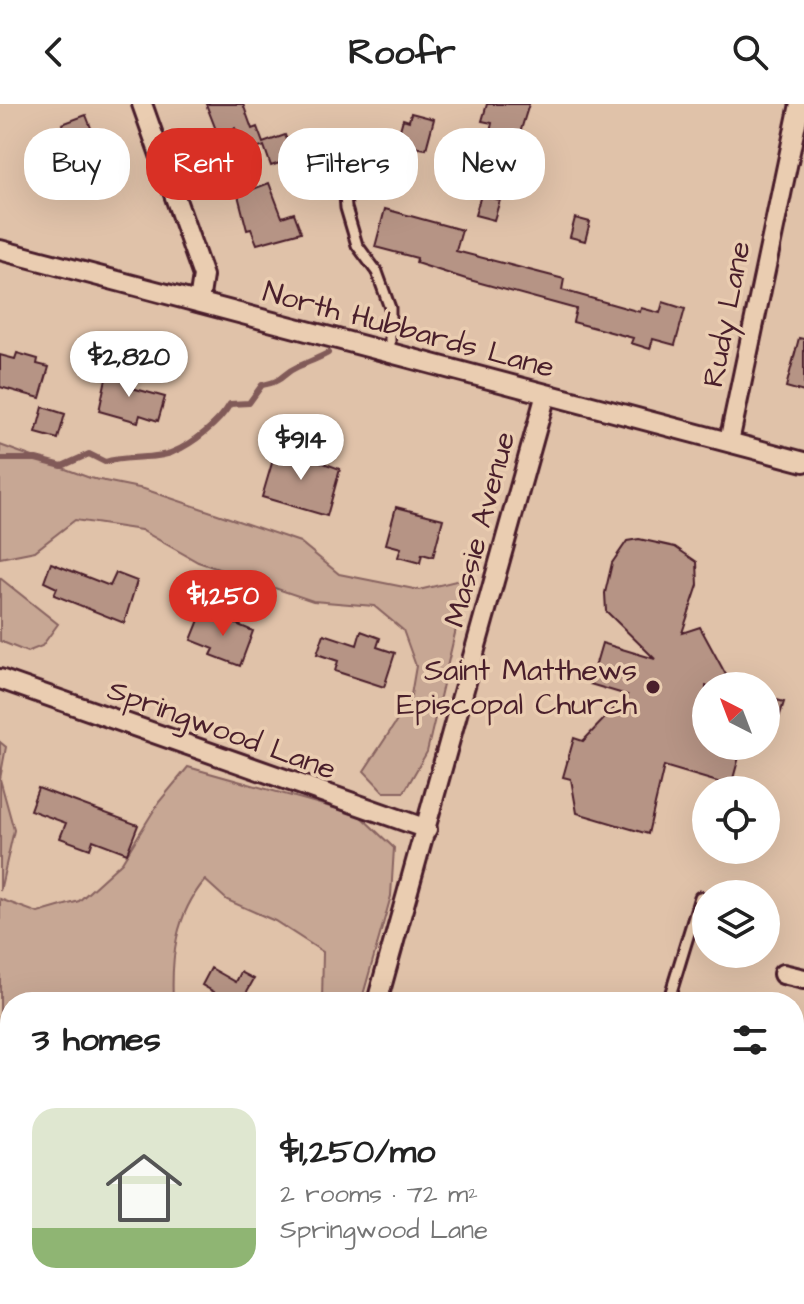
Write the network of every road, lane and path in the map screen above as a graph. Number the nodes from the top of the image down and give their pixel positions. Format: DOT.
graph roads {
  1 [pos="142,104"];
  2 [pos="800,104"];
  3 [pos="345,200"];
  4 [pos="0,250"];
  5 [pos="199,302"];
  6 [pos="390,353"];
  7 [pos="546,394"];
  8 [pos="729,442"];
  9 [pos="804,462"];
  10 [pos="0,679"];
  11 [pos="427,829"];
  12 [pos="692,923"];
  13 [pos="783,974"];
  14 [pos="804,979"];
  15 [pos="380,992"];
  16 [pos="671,992"];
  1 -- 5 [label="street"];
  2 -- 8 [label="street, Rudy Lane"];
  3 -- 6 [label="lane"];
  4 -- 5 [label="street, North Hubbards Lane"];
  5 -- 6 [label="street, North Hubbards Lane"];
  6 -- 7 [label="street, North Hubbards Lane"];
  7 -- 8 [label="street, North Hubbards Lane"];
  7 -- 11 [label="street, Massie Avenue"];
  8 -- 9 [label="street, North Hubbards Lane"];
  10 -- 11 [label="street, Springwood Lane"];
  11 -- 15 [label="street, Massie Avenue"];
  12 -- 16 [label="lane"];
  13 -- 14 [label="street"];
}
